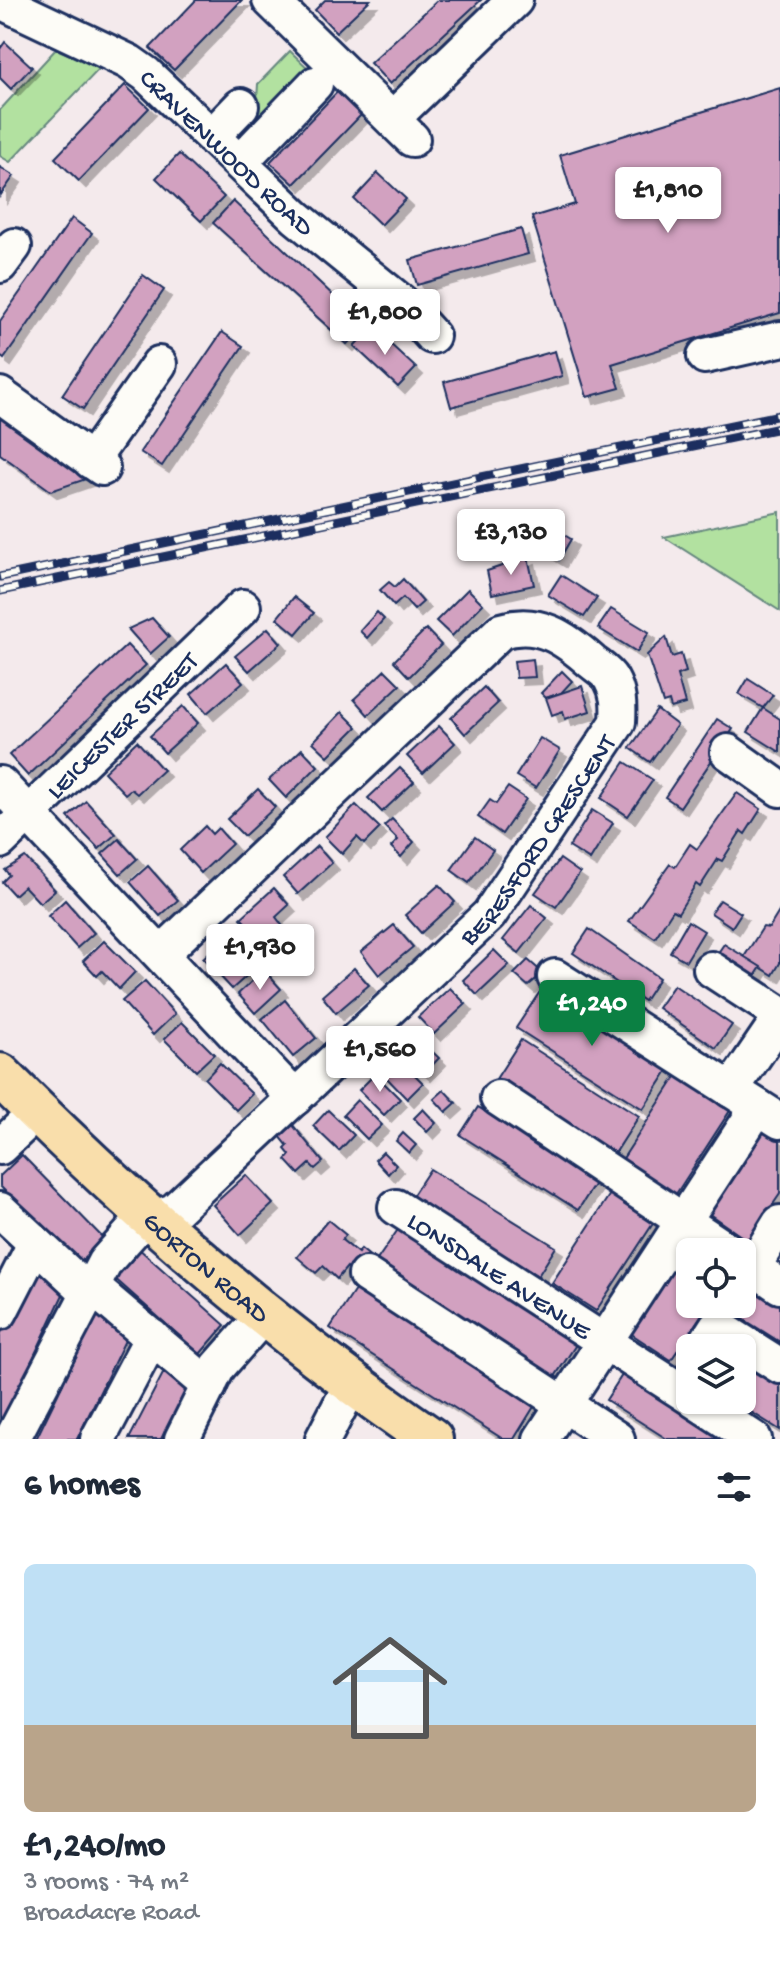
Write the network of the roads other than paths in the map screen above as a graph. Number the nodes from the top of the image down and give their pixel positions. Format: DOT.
graph roads {
  1 [pos="515,0"];
  2 [pos="0,1"];
  3 [pos="282,4"];
  4 [pos="315,84"];
  5 [pos="241,106"];
  6 [pos="212,136"];
  7 [pos="240,162"];
  8 [pos="432,336"];
  9 [pos="780,339"];
  10 [pos="705,356"];
  11 [pos="159,364"];
  12 [pos="0,395"];
  13 [pos="243,607"];
  14 [pos="728,752"];
  15 [pos="0,784"];
  16 [pos="780,789"];
  17 [pos="28,814"];
  18 [pos="0,841"];
  19 [pos="161,954"];
  20 [pos="711,969"];
  21 [pos="555,977"];
  22 [pos="780,1016"];
  23 [pos="0,1075"];
  24 [pos="295,1098"];
  25 [pos="498,1098"];
  26 [pos="757,1106"];
  27 [pos="37,1112"];
  28 [pos="0,1147"];
  29 [pos="396,1207"];
  30 [pos="0,1210"];
  31 [pos="152,1216"];
  32 [pos="682,1220"];
  33 [pos="780,1223"];
  34 [pos="706,1238"];
  35 [pos="35,1244"];
  36 [pos="756,1259"];
  37 [pos="366,1275"];
  38 [pos="90,1289"];
  39 [pos="0,1312"];
  40 [pos="264,1315"];
  41 [pos="717,1326"];
  42 [pos="152,1337"];
  43 [pos="604,1341"];
  44 [pos="780,1366"];
  45 [pos="676,1381"];
  46 [pos="351,1385"];
  47 [pos="209,1386"];
  48 [pos="563,1404"];
  49 [pos="722,1414"];
  50 [pos="12,1439"];
  51 [pos="98,1439"];
  52 [pos="182,1439"];
  53 [pos="323,1439"];
  54 [pos="431,1439"];
  55 [pos="541,1439"];
  56 [pos="617,1439"];
  57 [pos="754,1439"];
  1 -- 3 [label="street"];
  2 -- 6 [label="street, CRAVENWOOD ROAD"];
  4 -- 7 [label="street"];
  5 -- 6 [label="street"];
  6 -- 7 [label="street, CRAVENWOOD ROAD"];
  7 -- 8 [label="street, CRAVENWOOD ROAD"];
  9 -- 10 [label="street"];
  11 -- 12 [label="street"];
  13 -- 17 [label="street, LEICESTER STREET"];
  14 -- 16 [label="street"];
  15 -- 17 [label="street"];
  17 -- 18 [label="street, LEICESTER STREET"];
  17 -- 19 [label="street"];
  19 -- 24 [label="street"];
  19 -- 24 [label="street, BERESFORD CRESCENT"];
  20 -- 22 [label="street"];
  21 -- 26 [label="street"];
  22 -- 26 [label="street"];
  23 -- 27 [label="main road, GORTON ROAD"];
  24 -- 31 [label="street, BERESFORD CRESCENT"];
  25 -- 32 [label="street"];
  26 -- 32 [label="street"];
  27 -- 28 [label="street"];
  27 -- 31 [label="main road, GORTON ROAD"];
  29 -- 43 [label="street, LONSDALE AVENUE"];
  30 -- 35 [label="street"];
  31 -- 38 [label="street, BERESFORD CRESCENT"];
  31 -- 40 [label="main road, GORTON ROAD"];
  32 -- 34 [label="street"];
  32 -- 43 [label="street"];
  33 -- 36 [label="street"];
  35 -- 38 [label="street"];
  35 -- 39 [label="street"];
  37 -- 48 [label="street"];
  38 -- 42 [label="street"];
  38 -- 50 [label="street, BERESFORD CRESCENT"];
  40 -- 46 [label="main road, GORTON ROAD"];
  40 -- 47 [label="street"];
  41 -- 44 [label="street"];
  42 -- 47 [label="street"];
  42 -- 51 [label="street"];
  43 -- 45 [label="street, LONSDALE AVENUE"];
  43 -- 48 [label="street"];
  46 -- 53 [label="street"];
  46 -- 54 [label="main road, GORTON ROAD"];
  47 -- 52 [label="street"];
  48 -- 55 [label="street"];
  48 -- 56 [label="street"];
  49 -- 57 [label="street, LONSDALE AVENUE"];
}
